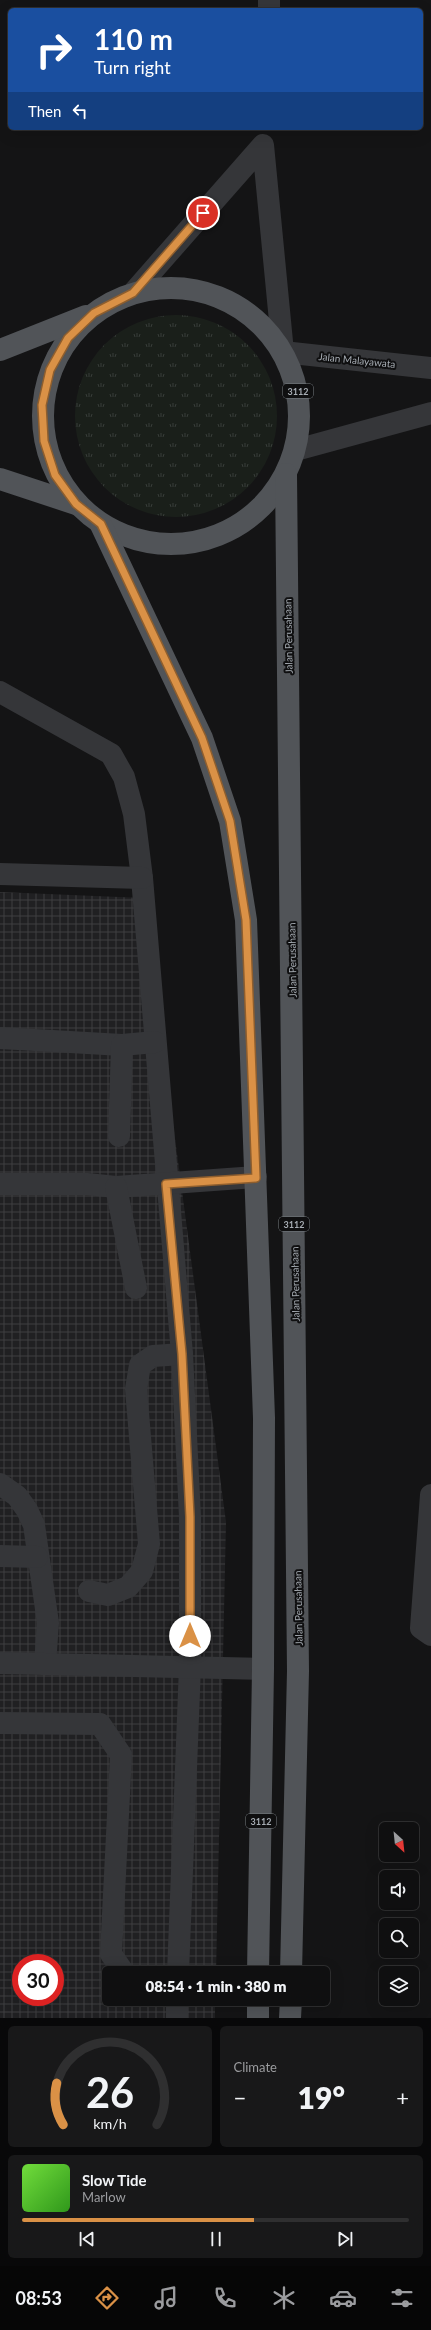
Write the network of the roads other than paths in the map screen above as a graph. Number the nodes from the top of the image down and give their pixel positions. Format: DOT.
graph roads {
  1 [pos="264,136"];
  2 [pos="133,293"];
  3 [pos="94,313"];
  4 [pos="0,350"];
  5 [pos="283,352"];
  6 [pos="431,368"];
  7 [pos="431,413"];
  8 [pos="296,450"];
  9 [pos="286,474"];
  10 [pos="0,479"];
  11 [pos="76,504"];
  12 [pos="101,524"];
  13 [pos="0,692"];
  14 [pos="0,874"];
  15 [pos="142,878"];
  16 [pos="0,1038"];
  17 [pos="155,1042"];
  18 [pos="122,1046"];
  19 [pos="119,1136"];
  20 [pos="256,1178"];
  21 [pos="0,1184"];
  22 [pos="166,1184"];
  23 [pos="116,1187"];
  24 [pos="136,1288"];
  25 [pos="182,1354"];
  26 [pos="0,1484"];
  27 [pos="431,1495"];
  28 [pos="0,1556"];
  29 [pos="37,1557"];
  30 [pos="88,1591"];
  31 [pos="431,1635"];
  32 [pos="0,1663"];
  33 [pos="45,1664"];
  34 [pos="190,1666"];
  35 [pos="264,1669"];
  36 [pos="0,1723"];
  37 [pos="119,1966"];
  38 [pos="178,1966"];
  39 [pos="258,1966"];
  40 [pos="291,1966"];
  41 [pos="177,2006"];
  42 [pos="258,2006"];
  43 [pos="291,2006"];
  44 [pos="177,2018"];
  45 [pos="258,2018"];
  46 [pos="290,2018"];
  1 -- 2 [label="street"];
  1 -- 5 [label="street"];
  2 -- 3 [label="main road, 3112"];
  2 -- 5 [label="main road, 3112"];
  3 -- 4 [label="main road, 3112"];
  3 -- 11 [label="main road, 3112"];
  5 -- 6 [label="street, Jalan Malayawata"];
  5 -- 8 [label="main road, 3112"];
  7 -- 8 [label="street"];
  8 -- 9 [label="main road, 3112"];
  9 -- 12 [label="main road, 3112"];
  9 -- 40 [label="main road, Jalan Perusahaan / 3112"];
  10 -- 11 [label="main road, 3112"];
  11 -- 12 [label="main road, 3112"];
  12 -- 20 [label="main road, 3112"];
  13 -- 15 [label="street"];
  14 -- 15 [label="street"];
  15 -- 17 [label="street"];
  16 -- 18 [label="street"];
  17 -- 18 [label="street"];
  17 -- 22 [label="street"];
  18 -- 19 [label="street"];
  20 -- 22 [label="street"];
  20 -- 35 [label="main road, 3112"];
  21 -- 23 [label="street"];
  22 -- 23 [label="street"];
  22 -- 25 [label="street"];
  23 -- 24 [label="street"];
  25 -- 30 [label="street"];
  25 -- 34 [label="street"];
  26 -- 29 [label="street"];
  27 -- 31 [label="street"];
  28 -- 29 [label="street"];
  29 -- 33 [label="street"];
  32 -- 33 [label="street"];
  33 -- 34 [label="street"];
  34 -- 35 [label="street"];
  34 -- 38 [label="street"];
  35 -- 39 [label="main road, 3112"];
  36 -- 37 [label="street"];
  41 -- 44 [label="street"];
  42 -- 45 [label="main road"];
  43 -- 46 [label="main road"];
}
